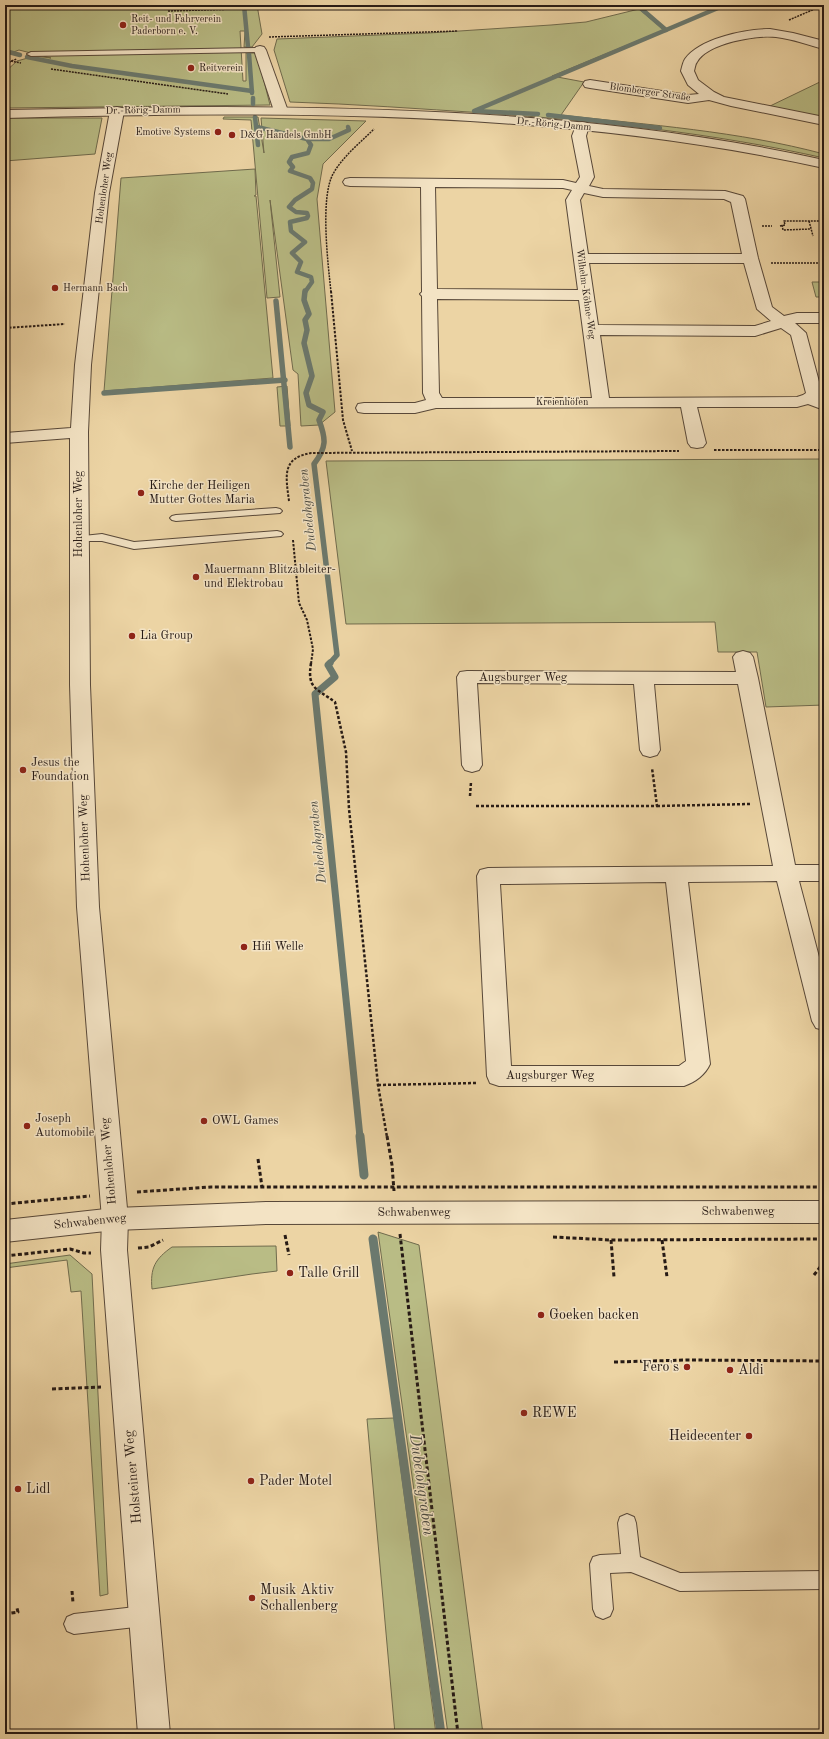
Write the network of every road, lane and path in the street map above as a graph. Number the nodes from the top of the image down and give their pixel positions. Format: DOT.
graph roads {
  1 [pos="236,5"];
  2 [pos="795,5"];
  3 [pos="824,5"];
  4 [pos="168,11"];
  5 [pos="458,31"];
  6 [pos="262,43"];
  7 [pos="824,45"];
  8 [pos="31,54"];
  9 [pos="5,60"];
  10 [pos="26,64"];
  11 [pos="49,68"];
  12 [pos="590,84"];
  13 [pos="234,95"];
  14 [pos="710,96"];
  15 [pos="117,110"];
  16 [pos="281,111"];
  17 [pos="386,113"];
  18 [pos="5,114"];
  19 [pos="824,121"];
  20 [pos="582,126"];
  21 [pos="824,164"];
  22 [pos="350,182"];
  23 [pos="428,183"];
  24 [pos="581,188"];
  25 [pos="809,221"];
  26 [pos="824,221"];
  27 [pos="811,229"];
  28 [pos="813,236"];
  29 [pos="821,242"];
  30 [pos="824,251"];
  31 [pos="750,258"];
  32 [pos="582,259"];
  33 [pos="771,263"];
  34 [pos="824,263"];
  35 [pos="428,294"];
  36 [pos="586,295"];
  37 [pos="824,318"];
  38 [pos="782,321"];
  39 [pos="65,324"];
  40 [pos="5,328"];
  41 [pos="590,330"];
  42 [pos="601,402"];
  43 [pos="816,402"];
  44 [pos="436,403"];
  45 [pos="688,403"];
  46 [pos="364,408"];
  47 [pos="79,432"];
  48 [pos="5,438"];
  49 [pos="698,447"];
  50 [pos="824,450"];
  51 [pos="352,451"];
  52 [pos="290,505"];
  53 [pos="276,511"];
  54 [pos="176,518"];
  55 [pos="210,528"];
  56 [pos="277,534"];
  57 [pos="293,535"];
  58 [pos="78,539"];
  59 [pos="743,657"];
  60 [pos="643,678"];
  61 [pos="748,678"];
  62 [pos="650,750"];
  63 [pos="472,765"];
  64 [pos="773,803"];
  65 [pos="476,806"];
  66 [pos="657,806"];
  67 [pos="824,873"];
  68 [pos="676,874"];
  69 [pos="786,874"];
  70 [pos="824,1021"];
  71 [pos="499,1076"];
  72 [pos="378,1085"];
  73 [pos="258,1159"];
  74 [pos="262,1187"];
  75 [pos="824,1212"];
  76 [pos="396,1213"];
  77 [pos="115,1219"];
  78 [pos="284,1231"];
  79 [pos="5,1232"];
  80 [pos="611,1240"];
  81 [pos="662,1240"];
  82 [pos="114,1250"];
  83 [pos="289,1254"];
  84 [pos="5,1256"];
  85 [pos="824,1262"];
  86 [pos="814,1275"];
  87 [pos="614,1277"];
  88 [pos="667,1277"];
  89 [pos="824,1361"];
  90 [pos="614,1362"];
  91 [pos="126,1386"];
  92 [pos="52,1389"];
  93 [pos="627,1523"];
  94 [pos="631,1564"];
  95 [pos="824,1580"];
  96 [pos="72,1591"];
  97 [pos="72,1597"];
  98 [pos="18,1608"];
  99 [pos="603,1609"];
  100 [pos="5,1614"];
  101 [pos="144,1616"];
  102 [pos="74,1624"];
  103 [pos="154,1734"];
  104 [pos="458,1734"];
  1 -- 4 [label="path"];
  2 -- 3 [label="path"];
  5 -- 6 [label="path"];
  6 -- 8 [label="lane"];
  6 -- 16 [label="street"];
  7 -- 14 [label="street, Blomberger Straße"];
  9 -- 10 [label="path"];
  11 -- 13 [label="path"];
  12 -- 14 [label="street, Blomberger Straße"];
  14 -- 19 [label="street, Blomberger Straße"];
  15 -- 16 [label="street, Dr.-Rörig-Damm"];
  15 -- 18 [label="street, Dr.-Rörig-Damm"];
  15 -- 47 [label="street, Hohenloher Weg"];
  16 -- 17 [label="street, Dr.-Rörig-Damm"];
  17 -- 20 [label="street, Dr.-Rörig-Damm"];
  17 -- 51 [label="path"];
  20 -- 21 [label="street, Dr.-Rörig-Damm"];
  20 -- 24 [label="street"];
  22 -- 23 [label="street, Kreienhöfen"];
  23 -- 24 [label="street, Kreienhöfen"];
  23 -- 35 [label="street"];
  24 -- 31 [label="street, Kreienhöfen"];
  24 -- 32 [label="street, Wilhelm-Köhne-Weg"];
  25 -- 26 [label="path"];
  25 -- 27 [label="path"];
  25 -- 27 [label="path"];
  27 -- 28 [label="path"];
  29 -- 30 [label="path"];
  31 -- 32 [label="street"];
  31 -- 38 [label="street, Kreienhöfen"];
  32 -- 36 [label="street, Wilhelm-Köhne-Weg"];
  33 -- 34 [label="path"];
  35 -- 36 [label="street"];
  35 -- 44 [label="street"];
  36 -- 41 [label="street, Wilhelm-Köhne-Weg"];
  37 -- 38 [label="street"];
  38 -- 41 [label="street"];
  38 -- 43 [label="street, Kreienhöfen"];
  39 -- 40 [label="path"];
  41 -- 42 [label="street, Wilhelm-Köhne-Weg"];
  42 -- 44 [label="street, Kreienhöfen"];
  42 -- 45 [label="street, Kreienhöfen"];
  43 -- 45 [label="street, Kreienhöfen"];
  44 -- 46 [label="street, Kreienhöfen"];
  45 -- 49 [label="street"];
  47 -- 48 [label="street"];
  47 -- 58 [label="street, Hohenloher Weg"];
  49 -- 50 [label="path"];
  49 -- 51 [label="path"];
  51 -- 52 [label="path"];
  53 -- 55 [label="lane"];
  54 -- 55 [label="lane"];
  55 -- 56 [label="lane"];
  55 -- 58 [label="lane"];
  57 -- 72 [label="path"];
  58 -- 77 [label="street, Hohenloher Weg"];
  59 -- 61 [label="street"];
  60 -- 61 [label="street, Augsburger Weg"];
  60 -- 62 [label="street"];
  60 -- 63 [label="street, Augsburger Weg"];
  61 -- 64 [label="street"];
  62 -- 66 [label="path"];
  64 -- 66 [label="path"];
  64 -- 69 [label="street"];
  65 -- 66 [label="path"];
  67 -- 69 [label="street, Augsburger Weg"];
  68 -- 69 [label="street, Augsburger Weg"];
  68 -- 71 [label="street, Augsburger Weg"];
  68 -- 71 [label="street, Augsburger Weg"];
  69 -- 70 [label="street"];
  71 -- 72 [label="path"];
  72 -- 76 [label="path"];
  73 -- 74 [label="path"];
  75 -- 76 [label="street, Schwabenweg"];
  76 -- 77 [label="street, Schwabenweg"];
  76 -- 104 [label="path"];
  77 -- 79 [label="street, Schwabenweg"];
  77 -- 82 [label="street, Holsteiner Weg"];
  78 -- 83 [label="path"];
  80 -- 87 [label="path"];
  81 -- 88 [label="path"];
  82 -- 84 [label="path"];
  82 -- 91 [label="street, Holsteiner Weg"];
  85 -- 86 [label="path"];
  89 -- 90 [label="path"];
  91 -- 92 [label="path"];
  91 -- 101 [label="street, Holsteiner Weg"];
  93 -- 94 [label="lane"];
  94 -- 95 [label="lane"];
  94 -- 99 [label="lane"];
  96 -- 97 [label="path"];
  98 -- 100 [label="path"];
  101 -- 102 [label="lane"];
  101 -- 103 [label="street, Holsteiner Weg"];
}
